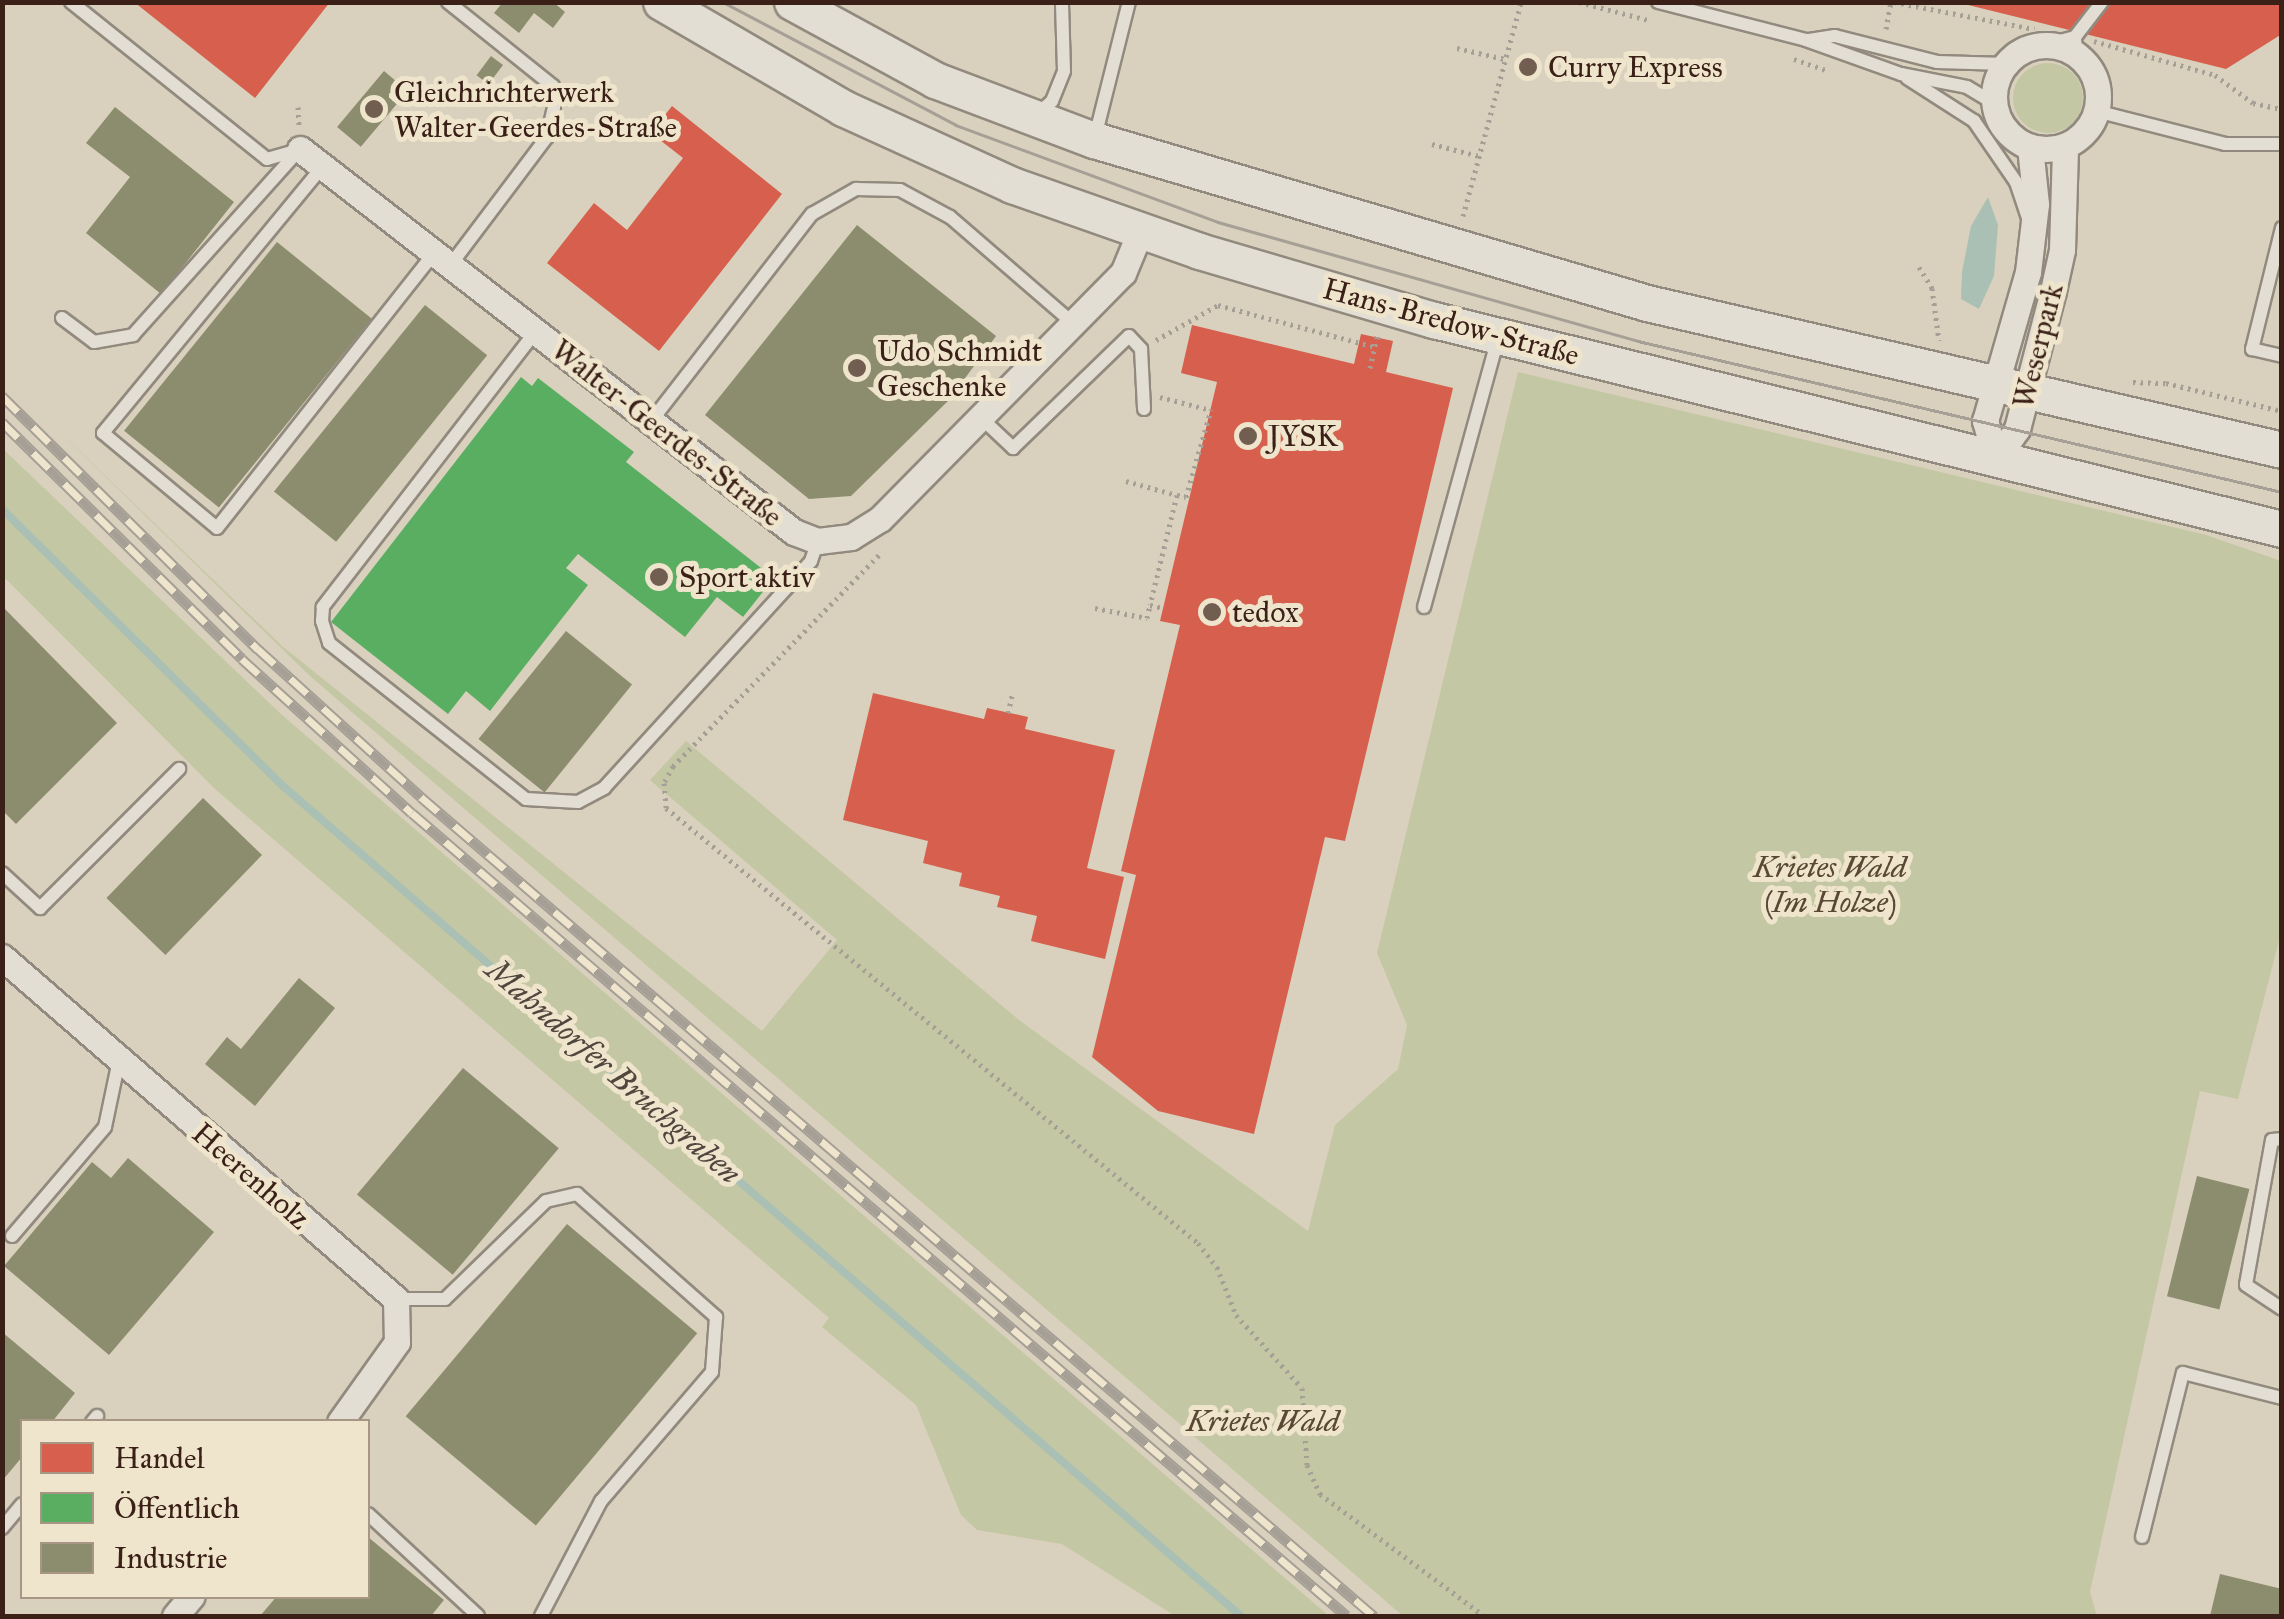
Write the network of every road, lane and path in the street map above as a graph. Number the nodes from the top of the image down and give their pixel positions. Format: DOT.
graph roads {
  1 [pos="71,2"];
  2 [pos="448,2"];
  3 [pos="661,2"];
  4 [pos="792,2"];
  5 [pos="1062,2"];
  6 [pos="1521,2"];
  7 [pos="1658,2"];
  8 [pos="1894,2"];
  9 [pos="2102,2"];
  10 [pos="1127,9"];
  11 [pos="1806,40"];
  12 [pos="2076,46"];
  13 [pos="1457,48"];
  14 [pos="1505,59"];
  15 [pos="2006,64"];
  16 [pos="1901,74"];
  17 [pos="1995,104"];
  18 [pos="2282,109"];
  19 [pos="2096,111"];
  20 [pos="1031,120"];
  21 [pos="1094,140"];
  22 [pos="1432,144"];
  23 [pos="2282,144"];
  24 [pos="2065,146"];
  25 [pos="2030,147"];
  26 [pos="300,149"];
  27 [pos="1479,156"];
  28 [pos="323,166"];
  29 [pos="2282,228"];
  30 [pos="1140,232"];
  31 [pos="2034,236"];
  32 [pos="1454,247"];
  33 [pos="444,257"];
  34 [pos="1919,267"];
  35 [pos="62,318"];
  36 [pos="1074,322"];
  37 [pos="1380,326"];
  38 [pos="537,330"];
  39 [pos="1498,336"];
  40 [pos="1375,347"];
  41 [pos="1140,349"];
  42 [pos="2282,356"];
  43 [pos="1370,368"];
  44 [pos="1943,374"];
  45 [pos="2011,388"];
  46 [pos="1148,394"];
  47 [pos="1144,409"];
  48 [pos="980,416"];
  49 [pos="652,420"];
  50 [pos="2282,450"];
  51 [pos="1996,459"];
  52 [pos="1126,481"];
  53 [pos="1177,495"];
  54 [pos="2282,529"];
  55 [pos="818,541"];
  56 [pos="879,555"];
  57 [pos="1150,604"];
  58 [pos="1094,608"];
  59 [pos="1163,608"];
  60 [pos="1424,608"];
  61 [pos="1013,692"];
  62 [pos="1008,713"];
  63 [pos="180,770"];
  64 [pos="2,873"];
  65 [pos="2,957"];
  66 [pos="119,1060"];
  67 [pos="2282,1139"];
  68 [pos="12,1236"];
  69 [pos="396,1299"];
  70 [pos="2282,1309"];
  71 [pos="2282,1398"];
  72 [pos="342,1419"];
  73 [pos="20,1506"];
  74 [pos="370,1516"];
  75 [pos="2,1528"];
  76 [pos="2142,1537"];
  77 [pos="478,1616"];
  78 [pos="541,1616"];
  79 [pos="1484,1616"];
  1 -- 26 [label="lane"];
  2 -- 33 [label="lane"];
  3 -- 30 [label="main road, Hans-Bredow-Straße"];
  4 -- 20 [label="main road"];
  5 -- 20 [label="lane"];
  6 -- 14 [label="path"];
  7 -- 11 [label="lane"];
  8 -- 12 [label="path"];
  9 -- 12 [label="lane"];
  10 -- 21 [label="lane"];
  11 -- 15 [label="lane"];
  11 -- 16 [label="lane"];
  12 -- 15 [label="street"];
  12 -- 18 [label="path"];
  12 -- 19 [label="street"];
  13 -- 14 [label="path"];
  14 -- 27 [label="path"];
  15 -- 17 [label="street"];
  16 -- 17 [label="lane"];
  16 -- 31 [label="lane"];
  17 -- 25 [label="street"];
  19 -- 23 [label="lane"];
  19 -- 24 [label="street"];
  20 -- 21 [label="main road"];
  21 -- 32 [label="main road"];
  22 -- 27 [label="path"];
  24 -- 25 [label="street"];
  24 -- 45 [label="street, Weserpark"];
  25 -- 31 [label="street, Weserpark"];
  26 -- 28 [label="street, Walter-Geerdes-Straße"];
  26 -- 35 [label="lane"];
  27 -- 32 [label="path"];
  28 -- 33 [label="street, Walter-Geerdes-Straße"];
  28 -- 33 [label="lane"];
  29 -- 42 [label="lane"];
  30 -- 36 [label="street, Walter-Geerdes-Straße"];
  30 -- 39 [label="main road, Hans-Bredow-Straße"];
  31 -- 45 [label="street, Weserpark"];
  32 -- 44 [label="main road"];
  33 -- 38 [label="street, Walter-Geerdes-Straße"];
  34 -- 44 [label="path"];
  36 -- 48 [label="street, Walter-Geerdes-Straße"];
  36 -- 49 [label="lane"];
  37 -- 40 [label="path"];
  38 -- 49 [label="street, Walter-Geerdes-Straße"];
  38 -- 55 [label="lane"];
  39 -- 51 [label="main road, Hans-Bredow-Straße"];
  39 -- 60 [label="lane"];
  40 -- 41 [label="path"];
  40 -- 43 [label="path"];
  41 -- 46 [label="lane"];
  41 -- 48 [label="lane"];
  44 -- 45 [label="main road"];
  45 -- 50 [label="main road"];
  45 -- 51 [label="street, Weserpark"];
  46 -- 47 [label="lane"];
  46 -- 53 [label="path"];
  48 -- 55 [label="street, Walter-Geerdes-Straße"];
  49 -- 55 [label="street, Walter-Geerdes-Straße"];
  51 -- 54 [label="main road, Hans-Bredow-Straße"];
  52 -- 53 [label="path"];
  53 -- 57 [label="path"];
  56 -- 79 [label="path"];
  57 -- 58 [label="path"];
  57 -- 59 [label="path"];
  61 -- 62 [label="path"];
  63 -- 64 [label="lane"];
  65 -- 66 [label="street, Heerenholz"];
  66 -- 68 [label="lane"];
  66 -- 69 [label="street, Heerenholz"];
  67 -- 70 [label="lane"];
  69 -- 72 [label="street"];
  69 -- 78 [label="lane"];
  71 -- 76 [label="lane"];
  73 -- 75 [label="lane"];
  74 -- 77 [label="lane"];
}
